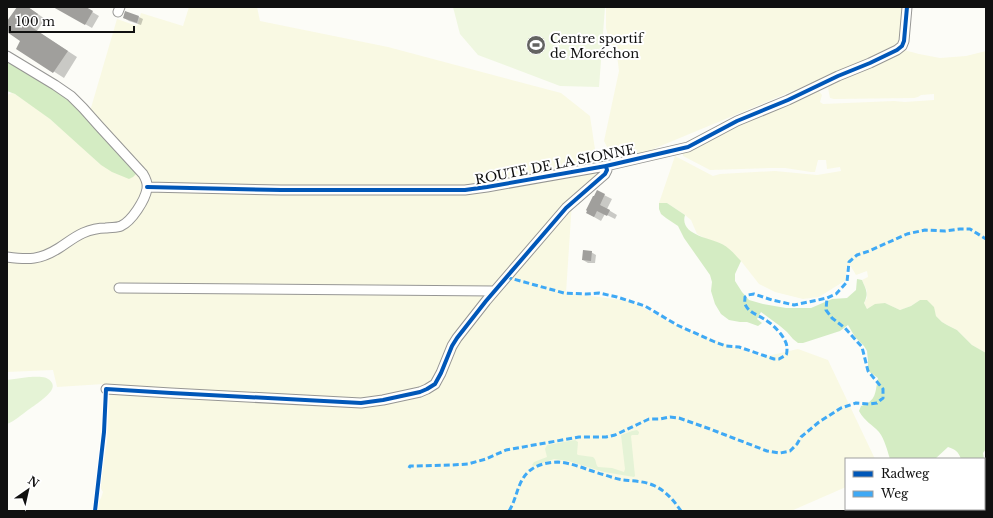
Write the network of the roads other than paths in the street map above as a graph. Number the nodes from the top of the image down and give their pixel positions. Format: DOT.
graph roads {
  1 [pos="907,7"];
  2 [pos="7,56"];
  3 [pos="606,166"];
  4 [pos="147,187"];
  5 [pos="7,257"];
  6 [pos="119,288"];
  7 [pos="494,291"];
  8 [pos="106,389"];
  1 -- 3 [label="street, ROUTE DE LA SIONNE"];
  2 -- 4 [label="street"];
  3 -- 4 [label="street, ROUTE DE LA SIONNE"];
  3 -- 7 [label="street"];
  4 -- 5 [label="street"];
  6 -- 7 [label="street"];
  7 -- 8 [label="street"];
}
